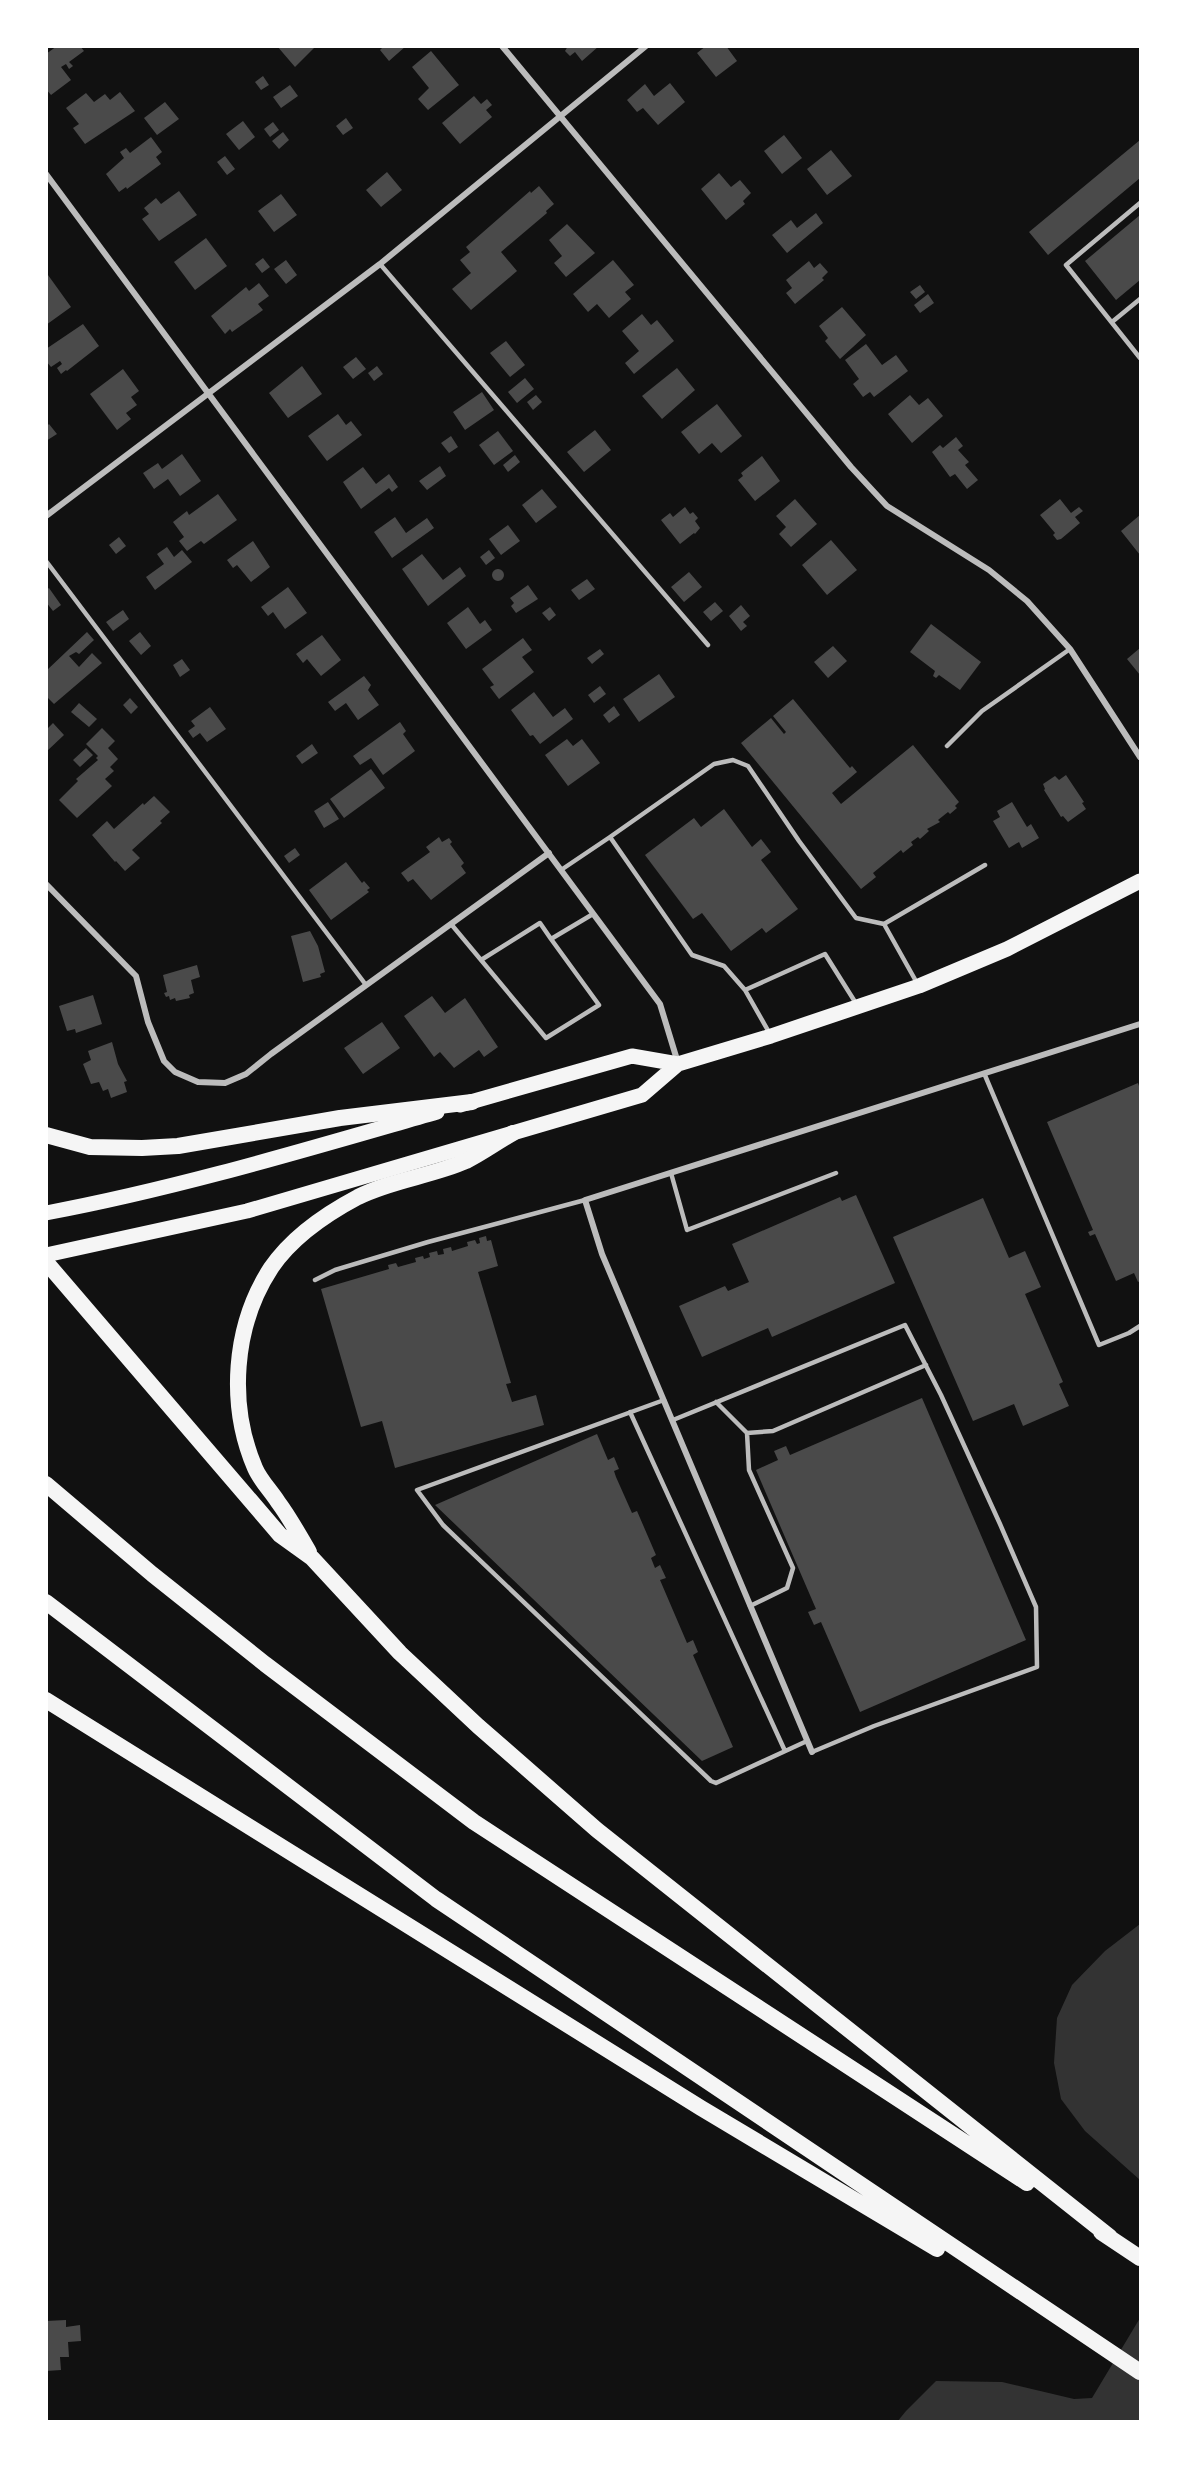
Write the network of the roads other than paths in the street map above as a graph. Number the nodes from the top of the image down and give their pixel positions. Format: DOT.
graph roads {
  1 [pos="502,46"];
  2 [pos="646,46"];
  3 [pos="559,116"];
  4 [pos="46,174"];
  5 [pos="1140,203"];
  6 [pos="380,264"];
  7 [pos="1140,299"];
  8 [pos="1112,322"];
  9 [pos="1140,358"];
  10 [pos="209,393"];
  11 [pos="46,516"];
  12 [pos="46,561"];
  13 [pos="708,645"];
  14 [pos="1070,649"];
  15 [pos="947,746"];
  16 [pos="1140,757"];
  17 [pos="610,837"];
  18 [pos="549,853"];
  19 [pos="985,865"];
  20 [pos="561,870"];
  21 [pos="1140,881"];
  22 [pos="46,884"];
  23 [pos="593,914"];
  24 [pos="451,924"];
  25 [pos="884,924"];
  26 [pos="551,939"];
  27 [pos="481,960"];
  28 [pos="366,985"];
  29 [pos="919,986"];
  30 [pos="745,990"];
  31 [pos="858,1007"];
  32 [pos="1140,1023"];
  33 [pos="771,1036"];
  34 [pos="678,1064"];
  35 [pos="984,1073"];
  36 [pos="472,1102"];
  37 [pos="513,1133"];
  38 [pos="46,1135"];
  39 [pos="671,1173"];
  40 [pos="836,1173"];
  41 [pos="585,1200"];
  42 [pos="46,1213"];
  43 [pos="46,1256"];
  44 [pos="46,1262"];
  45 [pos="315,1280"];
  46 [pos="1140,1326"];
  47 [pos="926,1365"];
  48 [pos="664,1400"];
  49 [pos="716,1402"];
  50 [pos="630,1412"];
  51 [pos="673,1420"];
  52 [pos="747,1433"];
  53 [pos="46,1484"];
  54 [pos="312,1558"];
  55 [pos="46,1602"];
  56 [pos="750,1606"];
  57 [pos="46,1700"];
  58 [pos="807,1741"];
  59 [pos="785,1751"];
  60 [pos="812,1752"];
  61 [pos="1110,2237"];
  62 [pos="1140,2258"];
  63 [pos="1095,2343"];
  64 [pos="1140,2372"];
  1 -- 3 [label="street"];
  2 -- 3 [label="street"];
  3 -- 6 [label="street"];
  3 -- 14 [label="street"];
  4 -- 10 [label="street"];
  5 -- 8 [label="lane"];
  6 -- 10 [label="street"];
  6 -- 13 [label="lane"];
  7 -- 8 [label="lane"];
  8 -- 9 [label="lane"];
  10 -- 11 [label="street"];
  10 -- 18 [label="street"];
  12 -- 28 [label="lane"];
  14 -- 15 [label="lane"];
  14 -- 16 [label="street"];
  17 -- 20 [label="lane"];
  17 -- 25 [label="lane"];
  17 -- 30 [label="lane"];
  18 -- 20 [label="street"];
  18 -- 24 [label="street"];
  19 -- 25 [label="lane"];
  20 -- 23 [label="street"];
  21 -- 29 [label="main road"];
  22 -- 28 [label="street"];
  23 -- 26 [label="lane"];
  23 -- 34 [label="street"];
  24 -- 27 [label="lane"];
  24 -- 28 [label="street"];
  25 -- 29 [label="lane"];
  26 -- 27 [label="lane"];
  26 -- 27 [label="lane"];
  29 -- 31 [label="main road"];
  30 -- 31 [label="lane"];
  30 -- 33 [label="lane"];
  31 -- 33 [label="main road"];
  32 -- 35 [label="street"];
  33 -- 34 [label="main road"];
  34 -- 36 [label="main road"];
  34 -- 37 [label="main road"];
  35 -- 39 [label="street"];
  35 -- 46 [label="lane"];
  36 -- 38 [label="highway"];
  36 -- 42 [label="main road"];
  37 -- 43 [label="main road"];
  37 -- 54 [label="highway"];
  39 -- 40 [label="lane"];
  39 -- 41 [label="street"];
  41 -- 45 [label="lane"];
  41 -- 48 [label="street"];
  44 -- 54 [label="highway"];
  47 -- 49 [label="lane"];
  47 -- 52 [label="lane"];
  47 -- 60 [label="lane"];
  48 -- 50 [label="lane"];
  48 -- 51 [label="street"];
  49 -- 51 [label="lane"];
  49 -- 52 [label="lane"];
  50 -- 59 [label="lane"];
  50 -- 59 [label="lane"];
  51 -- 56 [label="street"];
  52 -- 56 [label="lane"];
  53 -- 61 [label="highway"];
  54 -- 61 [label="highway"];
  55 -- 63 [label="highway"];
  56 -- 58 [label="street"];
  57 -- 63 [label="highway"];
  58 -- 59 [label="lane"];
  58 -- 60 [label="street"];
  61 -- 62 [label="highway"];
  63 -- 64 [label="highway"];
}
